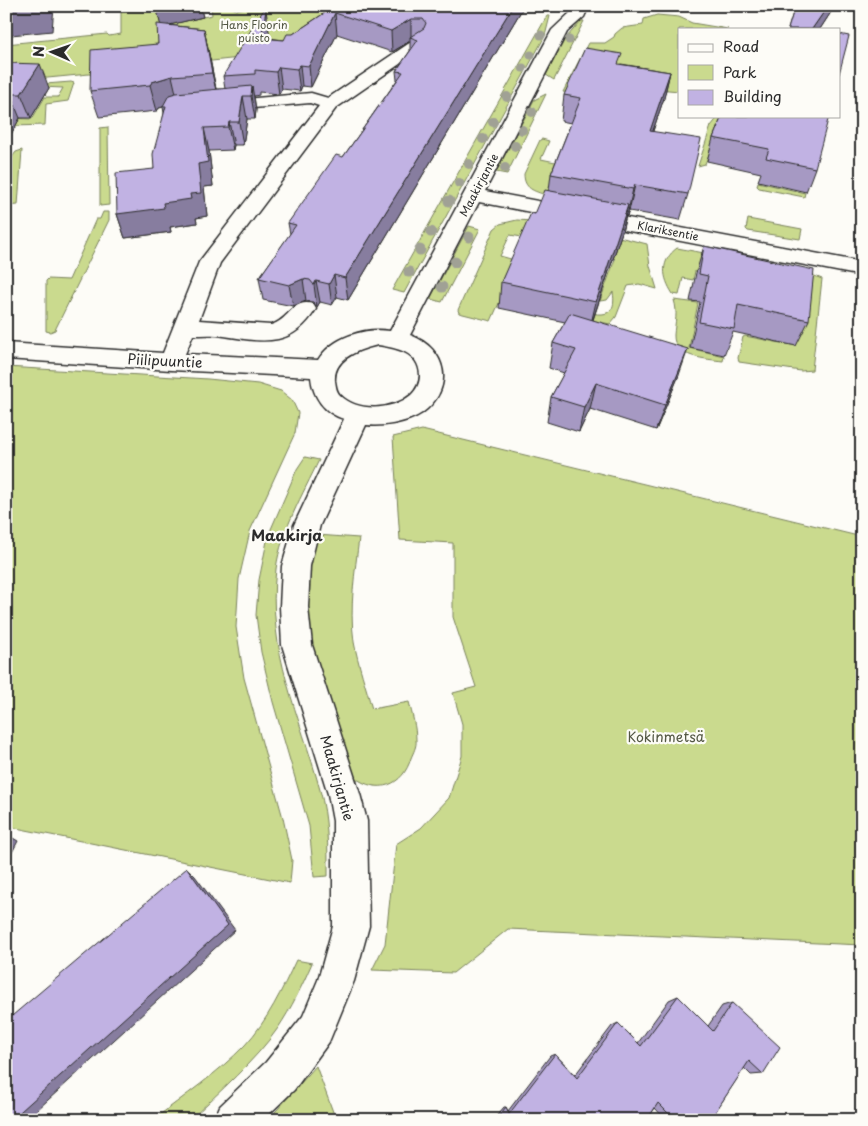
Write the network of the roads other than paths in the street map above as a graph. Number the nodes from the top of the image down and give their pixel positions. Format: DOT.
graph roads {
  1 [pos="564,6"];
  2 [pos="581,6"];
  3 [pos="560,30"];
  4 [pos="417,45"];
  5 [pos="330,104"];
  6 [pos="198,107"];
  7 [pos="473,195"];
  8 [pos="862,268"];
  9 [pos="305,309"];
  10 [pos="184,327"];
  11 [pos="397,339"];
  12 [pos="6,351"];
  13 [pos="171,362"];
  14 [pos="324,369"];
  15 [pos="358,415"];
  16 [pos="234,1120"];
  1 -- 3 [label="street, Maakirjantie"];
  2 -- 3 [label="street, Maakirjantie"];
  3 -- 7 [label="street, Maakirjantie"];
  4 -- 5 [label="street"];
  5 -- 6 [label="street"];
  5 -- 10 [label="street"];
  7 -- 8 [label="street, Klariksentie"];
  7 -- 11 [label="street, Maakirjantie"];
  9 -- 10 [label="street"];
  10 -- 13 [label="street"];
  11 -- 14 [label="street"];
  11 -- 15 [label="street"];
  12 -- 13 [label="street, Piilipuuntie"];
  13 -- 14 [label="street, Piilipuuntie"];
  14 -- 15 [label="street"];
  15 -- 16 [label="street, Maakirjantie"];
}
